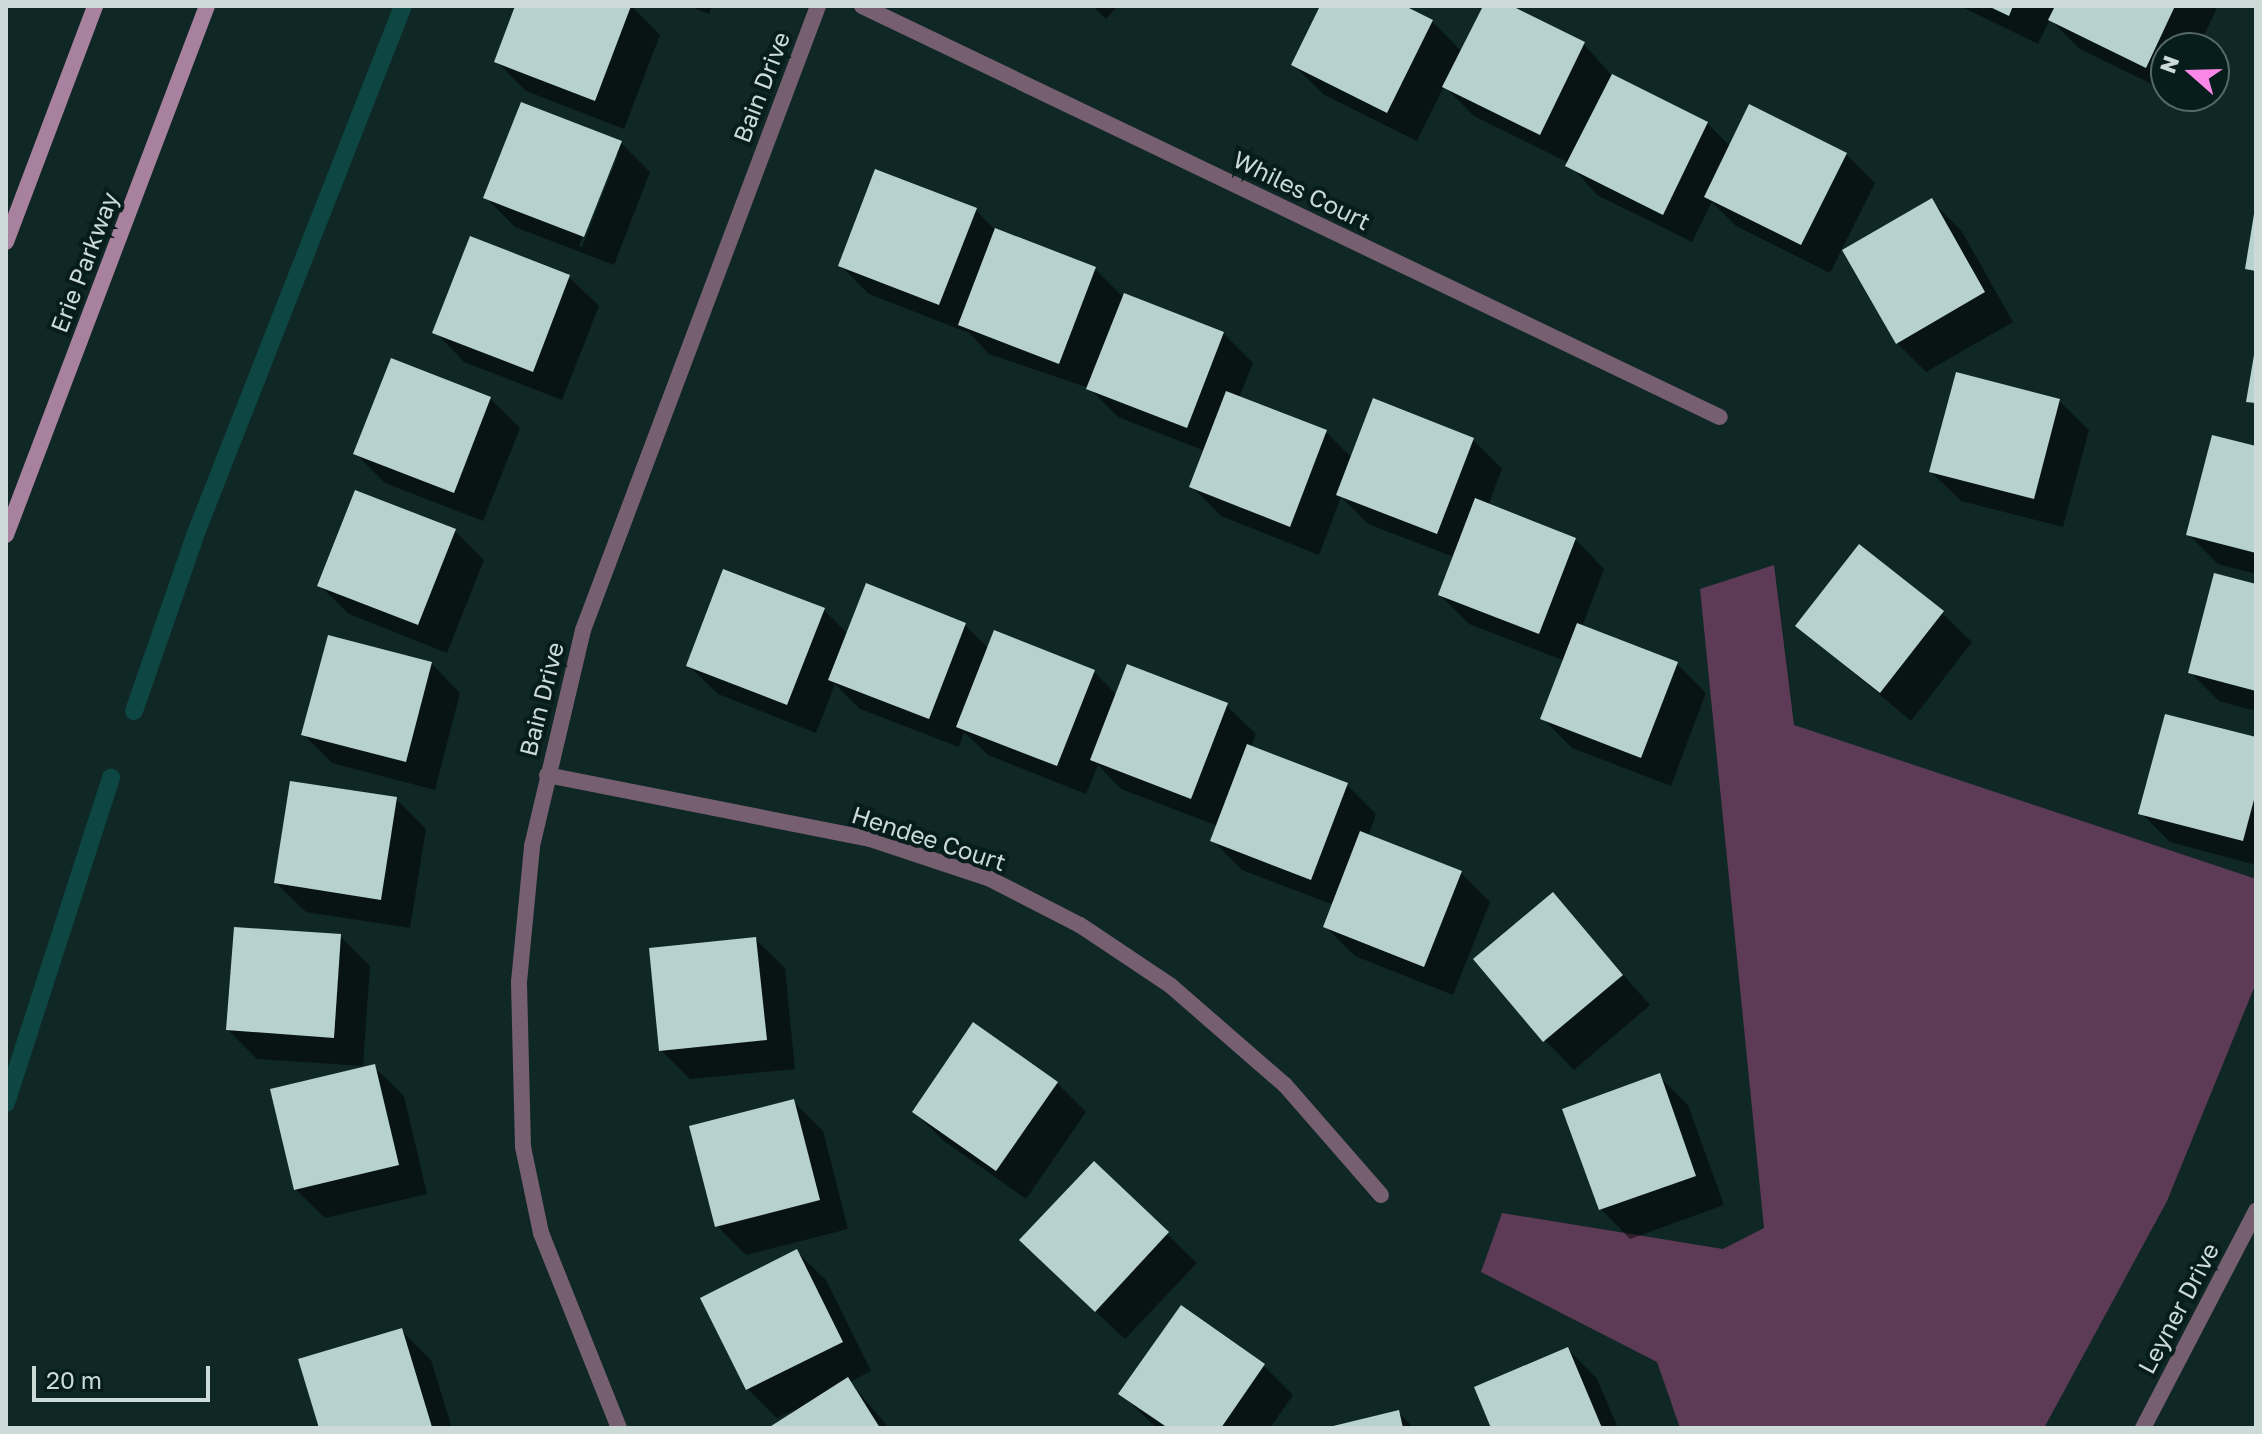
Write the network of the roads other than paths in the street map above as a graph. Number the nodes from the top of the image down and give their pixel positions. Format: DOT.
graph roads {
  1 [pos="95,6"];
  2 [pos="207,6"];
  3 [pos="818,6"];
  4 [pos="862,6"];
  5 [pos="6,242"];
  6 [pos="1720,417"];
  7 [pos="6,535"];
  8 [pos="547,775"];
  9 [pos="1381,1195"];
  10 [pos="2256,1211"];
  11 [pos="619,1428"];
  12 [pos="2143,1428"];
  1 -- 5 [label="main road"];
  2 -- 7 [label="main road, Erie Parkway"];
  3 -- 8 [label="street, Bain Drive"];
  4 -- 6 [label="street, Whiles Court"];
  8 -- 9 [label="street, Hendee Court"];
  8 -- 11 [label="street, Bain Drive"];
  10 -- 12 [label="street, Leyner Drive"];
}
